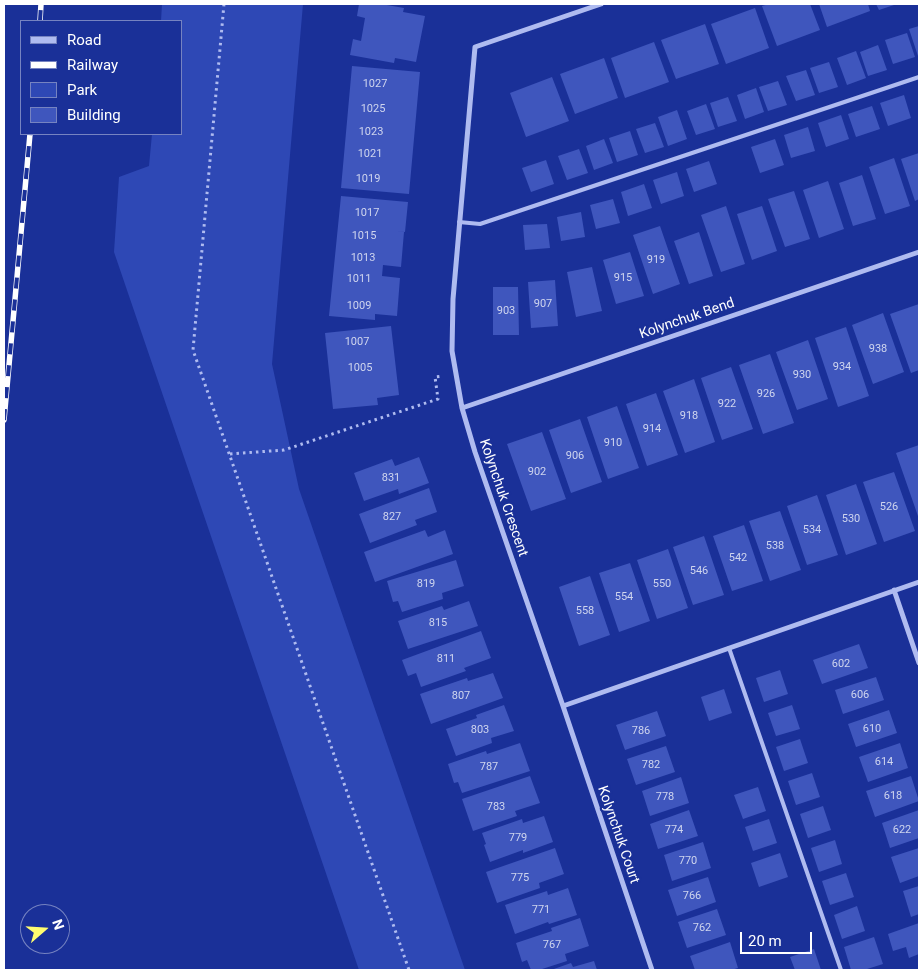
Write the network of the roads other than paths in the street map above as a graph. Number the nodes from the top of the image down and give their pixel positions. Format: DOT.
graph roads {
  1 [pos="601,4"];
  2 [pos="919,77"];
  3 [pos="460,222"];
  4 [pos="919,252"];
  5 [pos="462,408"];
  6 [pos="919,582"];
  7 [pos="894,590"];
  8 [pos="729,648"];
  9 [pos="919,663"];
  10 [pos="563,706"];
  11 [pos="652,970"];
  12 [pos="841,970"];
  1 -- 3 [label="street, Kolynchuk Crescent"];
  2 -- 3 [label="lane"];
  3 -- 5 [label="street, Kolynchuk Crescent"];
  4 -- 5 [label="street, Kolynchuk Bend"];
  5 -- 10 [label="street, Kolynchuk Crescent"];
  6 -- 7 [label="street"];
  7 -- 8 [label="street"];
  7 -- 9 [label="street"];
  8 -- 10 [label="street"];
  8 -- 12 [label="lane"];
  10 -- 11 [label="street, Kolynchuk Court"];
}
